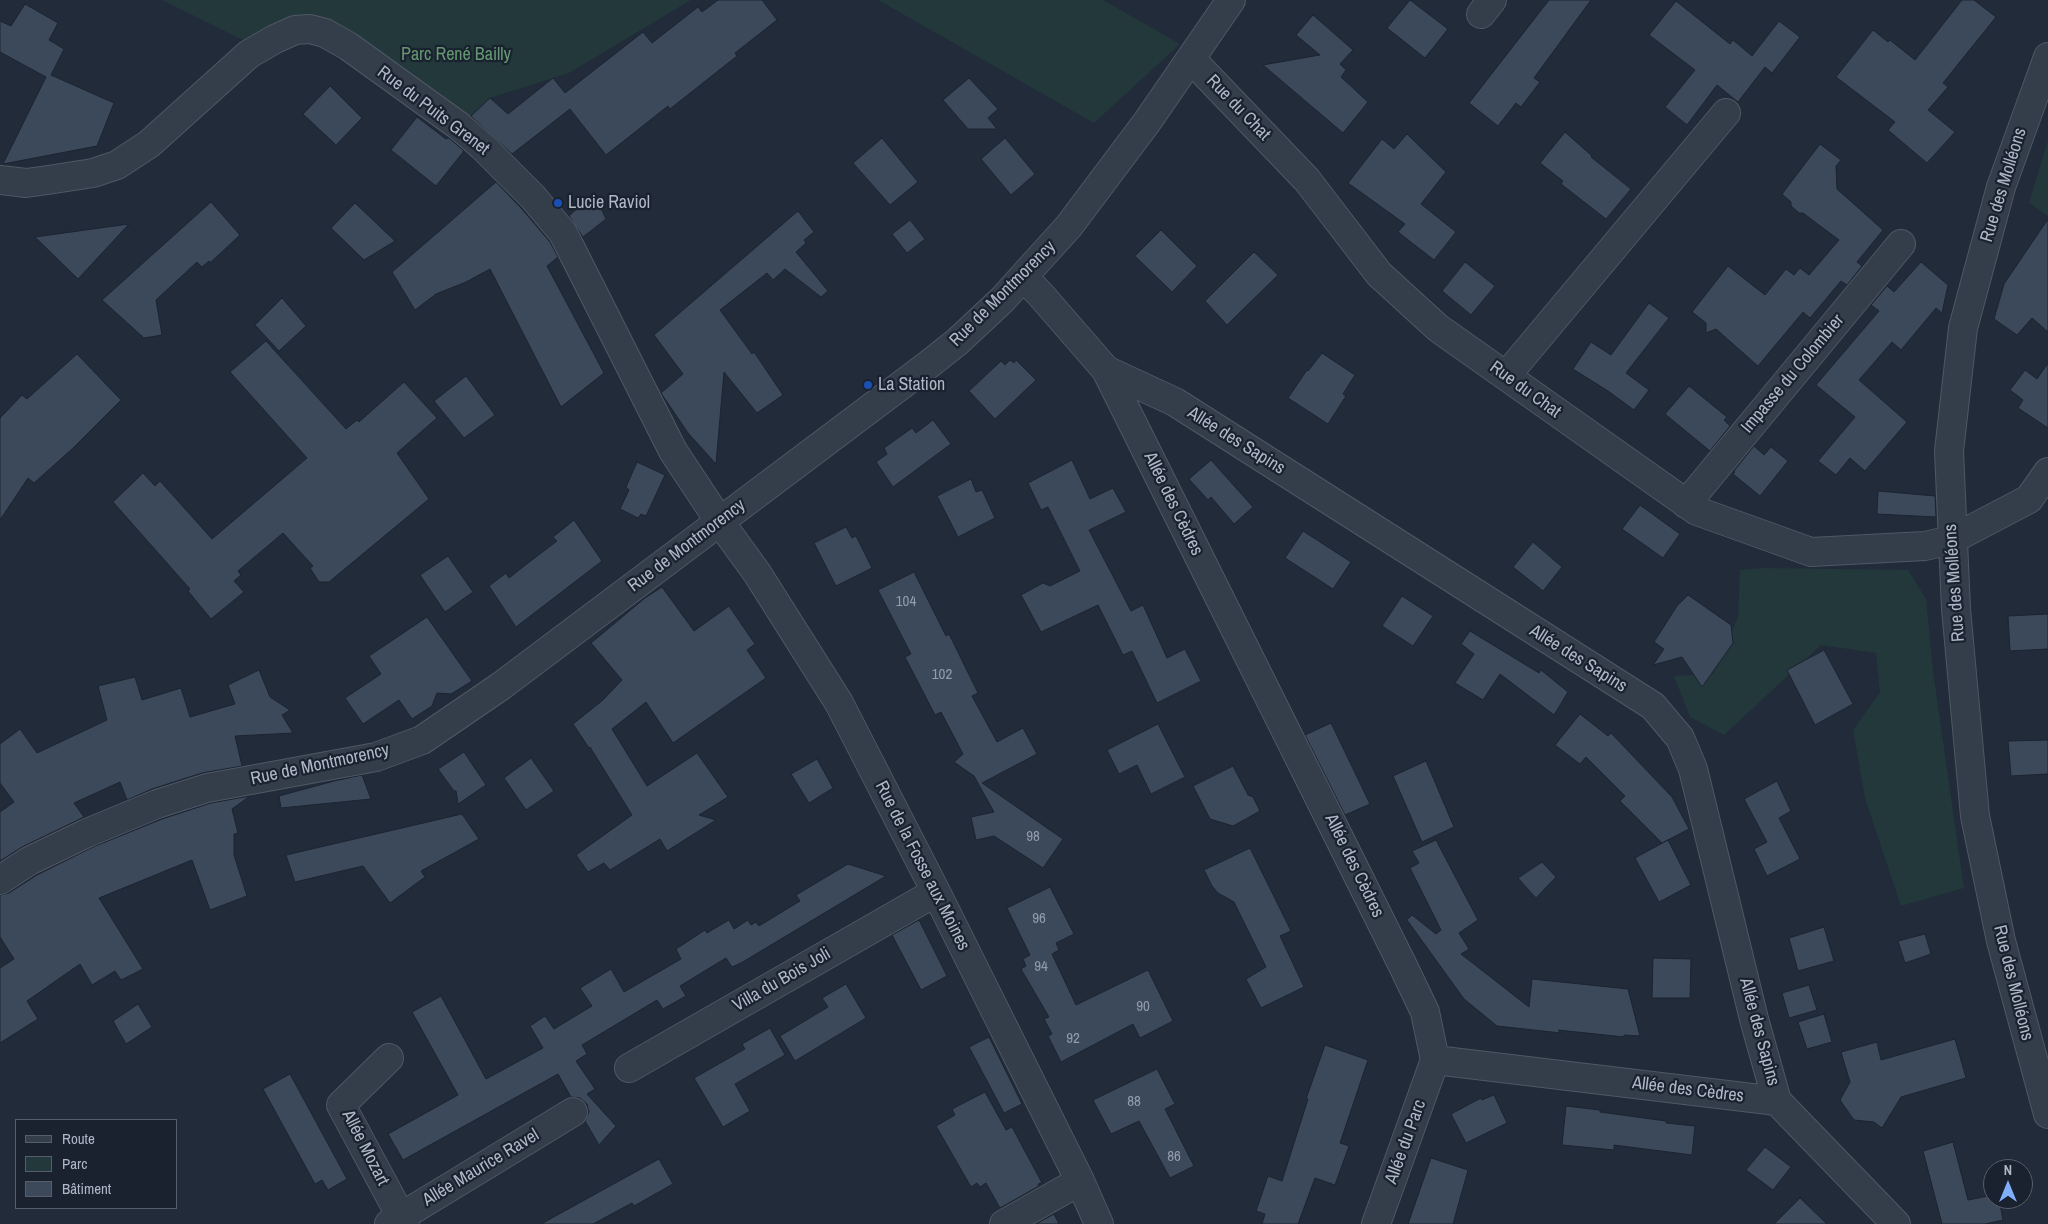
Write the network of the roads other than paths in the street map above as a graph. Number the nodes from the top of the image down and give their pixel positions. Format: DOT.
graph roads {
  1 [pos="1231,0"];
  2 [pos="2048,57"];
  3 [pos="1191,58"];
  4 [pos="1726,113"];
  5 [pos="0,180"];
  6 [pos="1901,244"];
  7 [pos="1024,278"];
  8 [pos="1106,370"];
  9 [pos="1506,376"];
  10 [pos="2048,472"];
  11 [pos="2038,499"];
  12 [pos="1686,504"];
  13 [pos="720,522"];
  14 [pos="1952,540"];
  15 [pos="0,880"];
  16 [pos="936,892"];
  17 [pos="389,1058"];
  18 [pos="1436,1060"];
  19 [pos="629,1068"];
  20 [pos="1777,1101"];
  21 [pos="574,1112"];
  22 [pos="2048,1114"];
  23 [pos="1080,1181"];
  24 [pos="398,1222"];
  25 [pos="1004,1224"];
  26 [pos="1099,1224"];
  27 [pos="1376,1224"];
  28 [pos="1896,1224"];
  1 -- 3 [label="street, Rue de Montmorency"];
  2 -- 14 [label="street, Rue des Molléons"];
  3 -- 7 [label="street, Rue de Montmorency"];
  3 -- 9 [label="street, Rue du Chat"];
  4 -- 9 [label="street"];
  5 -- 13 [label="street, Rue du Puits Grenet"];
  6 -- 12 [label="street, Impasse du Colombier"];
  7 -- 8 [label="street, Allée des Sapins"];
  7 -- 13 [label="street, Rue de Montmorency"];
  8 -- 18 [label="street, Allée des Cèdres"];
  8 -- 20 [label="street, Allée des Sapins"];
  9 -- 12 [label="street, Rue du Chat"];
  10 -- 11 [label="street"];
  11 -- 14 [label="street, Rue du Chat"];
  12 -- 14 [label="street, Rue du Chat"];
  13 -- 15 [label="street, Rue de Montmorency"];
  13 -- 16 [label="street, Rue de la Fosse aux Moines"];
  14 -- 22 [label="street, Rue des Molléons"];
  16 -- 19 [label="street, Villa du Bois Joli"];
  16 -- 23 [label="street, Rue de la Fosse aux Moines"];
  17 -- 24 [label="street, Allée Mozart"];
  18 -- 20 [label="street, Allée des Cèdres"];
  18 -- 27 [label="street, Allée du Parc"];
  20 -- 28 [label="street, Allée des Sapins"];
  21 -- 24 [label="street, Allée Maurice Ravel"];
  23 -- 25 [label="street"];
  23 -- 26 [label="street, Rue de la Fosse aux Moines"];
}
